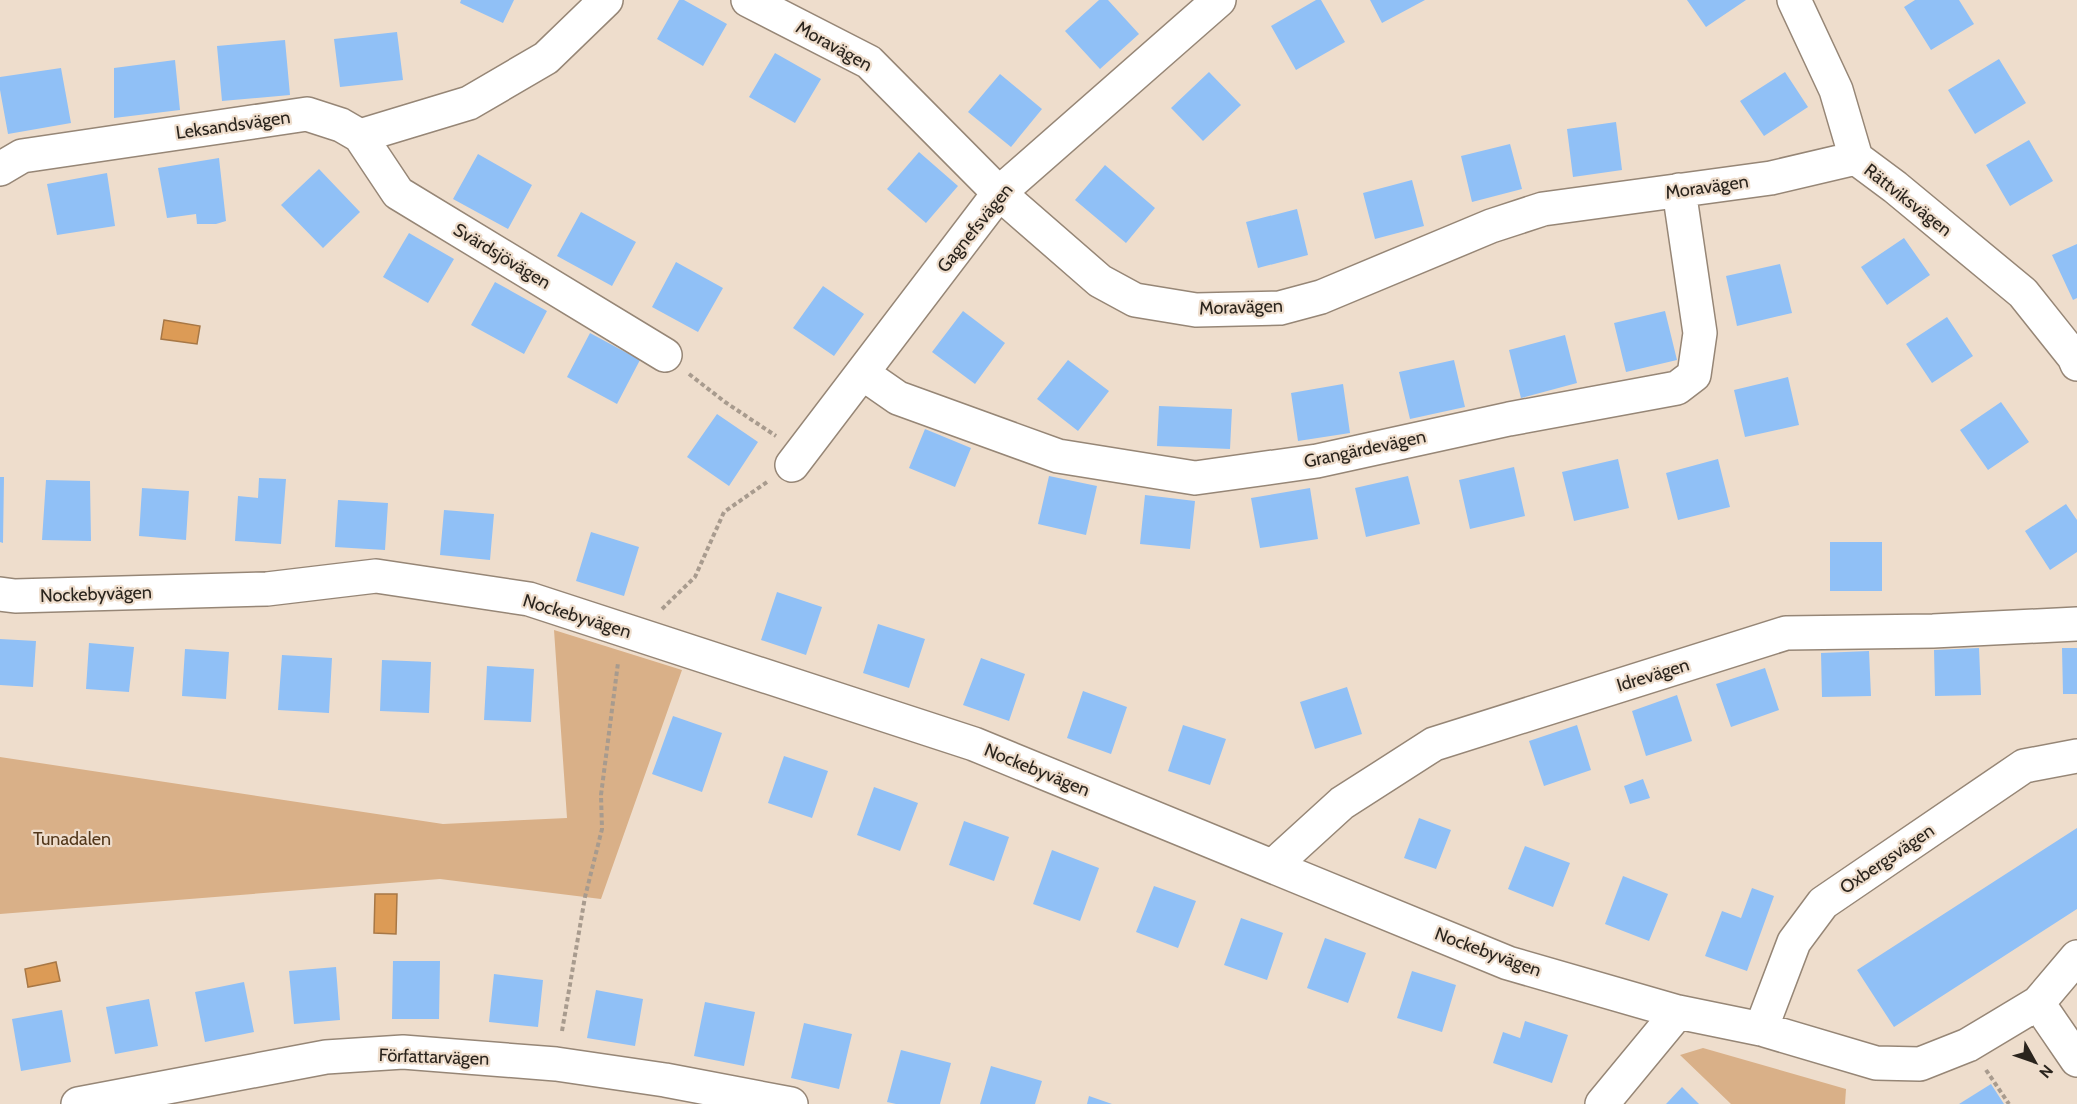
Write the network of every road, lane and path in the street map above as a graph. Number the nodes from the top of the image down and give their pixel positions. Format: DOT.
graph roads {
  1 [pos="606,0"];
  2 [pos="748,0"];
  3 [pos="1219,0"];
  4 [pos="1794,0"];
  5 [pos="360,136"];
  6 [pos="1856,158"];
  7 [pos="0,169"];
  8 [pos="1679,190"];
  9 [pos="999,193"];
  10 [pos="665,355"];
  11 [pos="2076,359"];
  12 [pos="862,373"];
  13 [pos="766,430"];
  14 [pos="792,465"];
  15 [pos="0,594"];
  16 [pos="2077,624"];
  17 [pos="637,634"];
  18 [pos="2077,756"];
  19 [pos="1274,866"];
  20 [pos="2076,961"];
  21 [pos="2038,1003"];
  22 [pos="1678,1012"];
  23 [pos="1761,1029"];
  24 [pos="1968,1045"];
  25 [pos="2077,1060"];
  26 [pos="556,1064"];
  27 [pos="78,1104"];
  28 [pos="791,1104"];
  29 [pos="1602,1104"];
  30 [pos="2009,1104"];
  1 -- 5 [label="street"];
  2 -- 9 [label="street, Moravägen"];
  3 -- 9 [label="street, Gagnefsvägen"];
  4 -- 6 [label="street, Rättviksvägen"];
  5 -- 7 [label="street, Leksandsvägen"];
  5 -- 10 [label="street, Svärdsjövägen"];
  6 -- 8 [label="street, Moravägen"];
  6 -- 11 [label="street, Rättviksvägen"];
  8 -- 9 [label="street, Moravägen"];
  8 -- 12 [label="street, Grangärdevägen"];
  9 -- 12 [label="street, Gagnefsvägen"];
  10 -- 13 [label="path"];
  12 -- 14 [label="street, Gagnefsvägen"];
  14 -- 17 [label="path"];
  15 -- 17 [label="street, Nockebyvägen"];
  16 -- 19 [label="street, Idrevägen"];
  17 -- 19 [label="street, Nockebyvägen"];
  17 -- 26 [label="path"];
  18 -- 23 [label="street, Oxbergsvägen"];
  19 -- 22 [label="street, Nockebyvägen"];
  20 -- 21 [label="street, Nockebyvägen"];
  21 -- 24 [label="street, Nockebyvägen"];
  21 -- 25 [label="street"];
  22 -- 23 [label="street, Nockebyvägen"];
  22 -- 29 [label="street"];
  23 -- 24 [label="street, Nockebyvägen"];
  24 -- 30 [label="path"];
  26 -- 27 [label="street, Författarvägen"];
  26 -- 28 [label="street, Författarvägen"];
}
